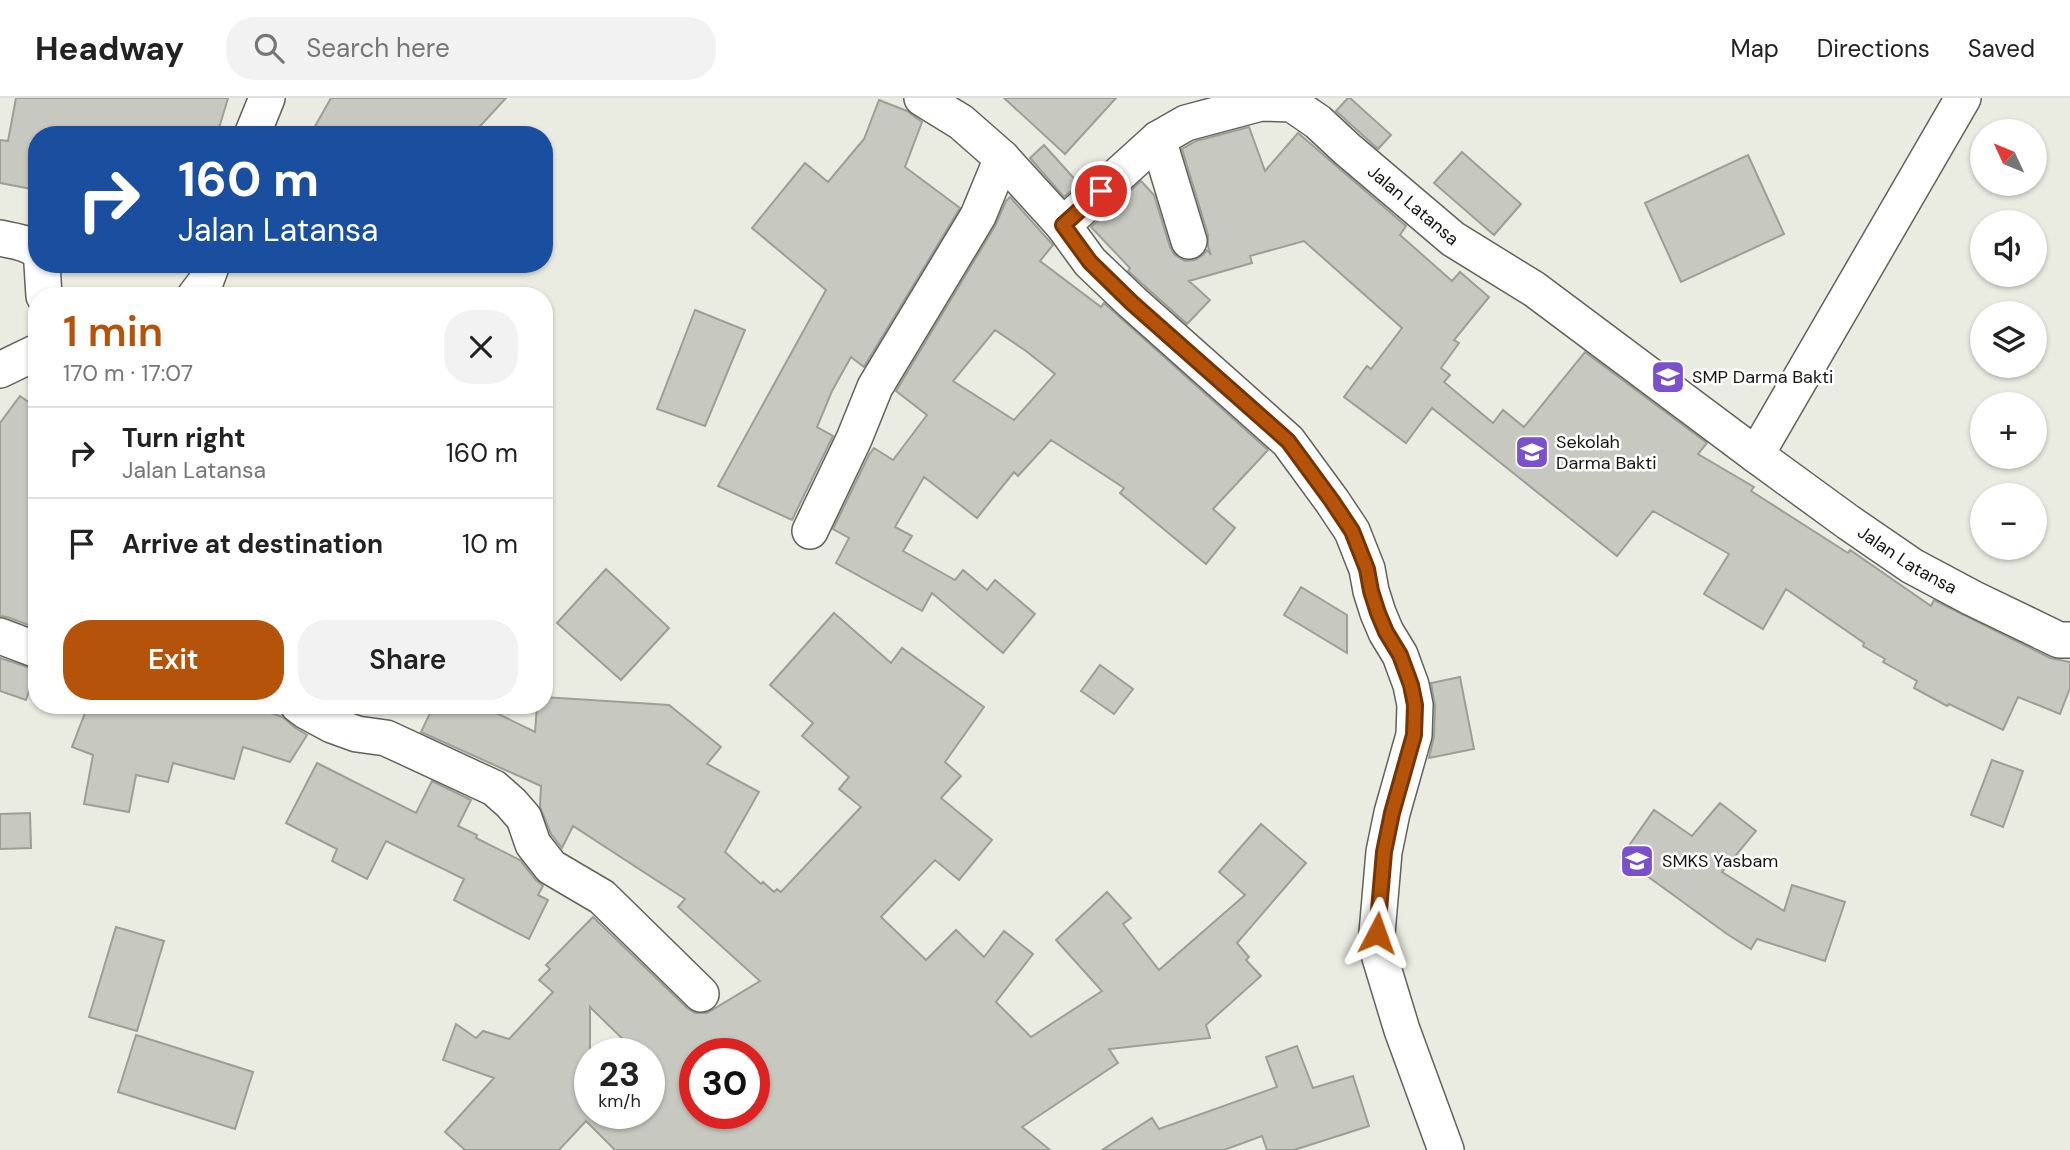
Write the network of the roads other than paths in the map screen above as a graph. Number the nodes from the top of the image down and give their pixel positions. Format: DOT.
graph roads {
  1 [pos="267,98"];
  2 [pos="922,98"];
  3 [pos="1963,98"];
  4 [pos="1315,106"];
  5 [pos="256,126"];
  6 [pos="1158,139"];
  7 [pos="1002,158"];
  8 [pos="1063,225"];
  9 [pos="0,238"];
  10 [pos="1189,241"];
  11 [pos="28,246"];
  12 [pos="28,356"];
  13 [pos="0,370"];
  14 [pos="1756,456"];
  15 [pos="810,531"];
  16 [pos="0,636"];
  17 [pos="2070,640"];
  18 [pos="28,647"];
  19 [pos="312,714"];
  20 [pos="701,994"];
  21 [pos="1439,1148"];
  1 -- 5 [label="street"];
  2 -- 7 [label="street"];
  3 -- 14 [label="street"];
  4 -- 6 [label="street, Jalan Latansa"];
  4 -- 14 [label="street, Jalan Latansa"];
  6 -- 8 [label="street, Jalan Latansa"];
  6 -- 10 [label="street"];
  7 -- 8 [label="street"];
  7 -- 15 [label="street"];
  8 -- 21 [label="street"];
  9 -- 11 [label="street"];
  12 -- 13 [label="street"];
  14 -- 17 [label="street, Jalan Latansa"];
  16 -- 18 [label="street"];
  19 -- 20 [label="street"];
}
